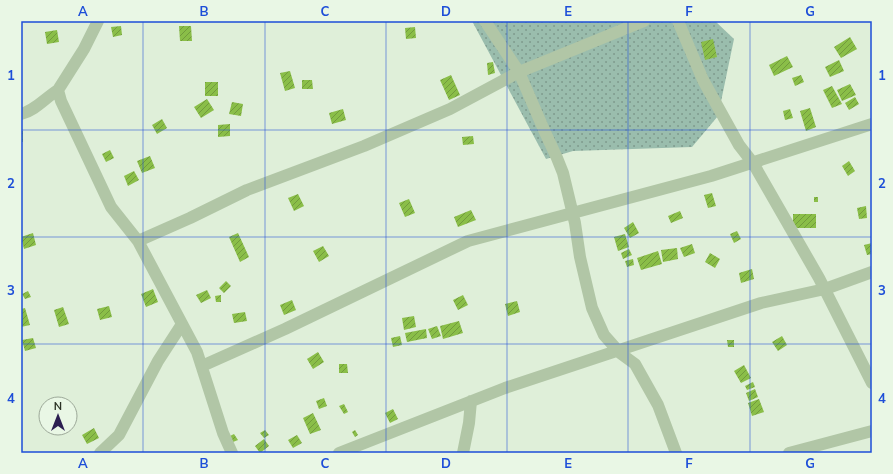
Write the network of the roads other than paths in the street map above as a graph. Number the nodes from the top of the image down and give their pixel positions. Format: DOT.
graph roads {
  1 [pos="98,21"];
  2 [pos="485,21"];
  3 [pos="644,21"];
  4 [pos="678,21"];
  5 [pos="519,72"];
  6 [pos="58,90"];
  7 [pos="21,114"];
  8 [pos="872,124"];
  9 [pos="753,163"];
  10 [pos="573,213"];
  11 [pos="138,241"];
  12 [pos="872,272"];
  13 [pos="825,289"];
  14 [pos="182,324"];
  15 [pos="617,350"];
  16 [pos="202,366"];
  17 [pos="872,383"];
  18 [pos="471,401"];
  19 [pos="872,431"];
  20 [pos="100,453"];
  21 [pos="232,453"];
  22 [pos="339,453"];
  23 [pos="463,453"];
  24 [pos="676,453"];
  25 [pos="789,453"];
  1 -- 6 [label="street"];
  2 -- 5 [label="street"];
  3 -- 5 [label="street"];
  4 -- 9 [label="street"];
  5 -- 10 [label="street"];
  5 -- 11 [label="street"];
  6 -- 7 [label="street"];
  6 -- 11 [label="street"];
  8 -- 9 [label="street"];
  9 -- 10 [label="street"];
  9 -- 13 [label="street"];
  10 -- 15 [label="street"];
  10 -- 16 [label="street"];
  11 -- 14 [label="street"];
  12 -- 13 [label="street"];
  13 -- 15 [label="street"];
  13 -- 17 [label="street"];
  14 -- 16 [label="street"];
  14 -- 20 [label="street"];
  15 -- 18 [label="street"];
  15 -- 24 [label="street"];
  16 -- 21 [label="street"];
  18 -- 22 [label="street"];
  18 -- 23 [label="street"];
  19 -- 25 [label="street"];
}
